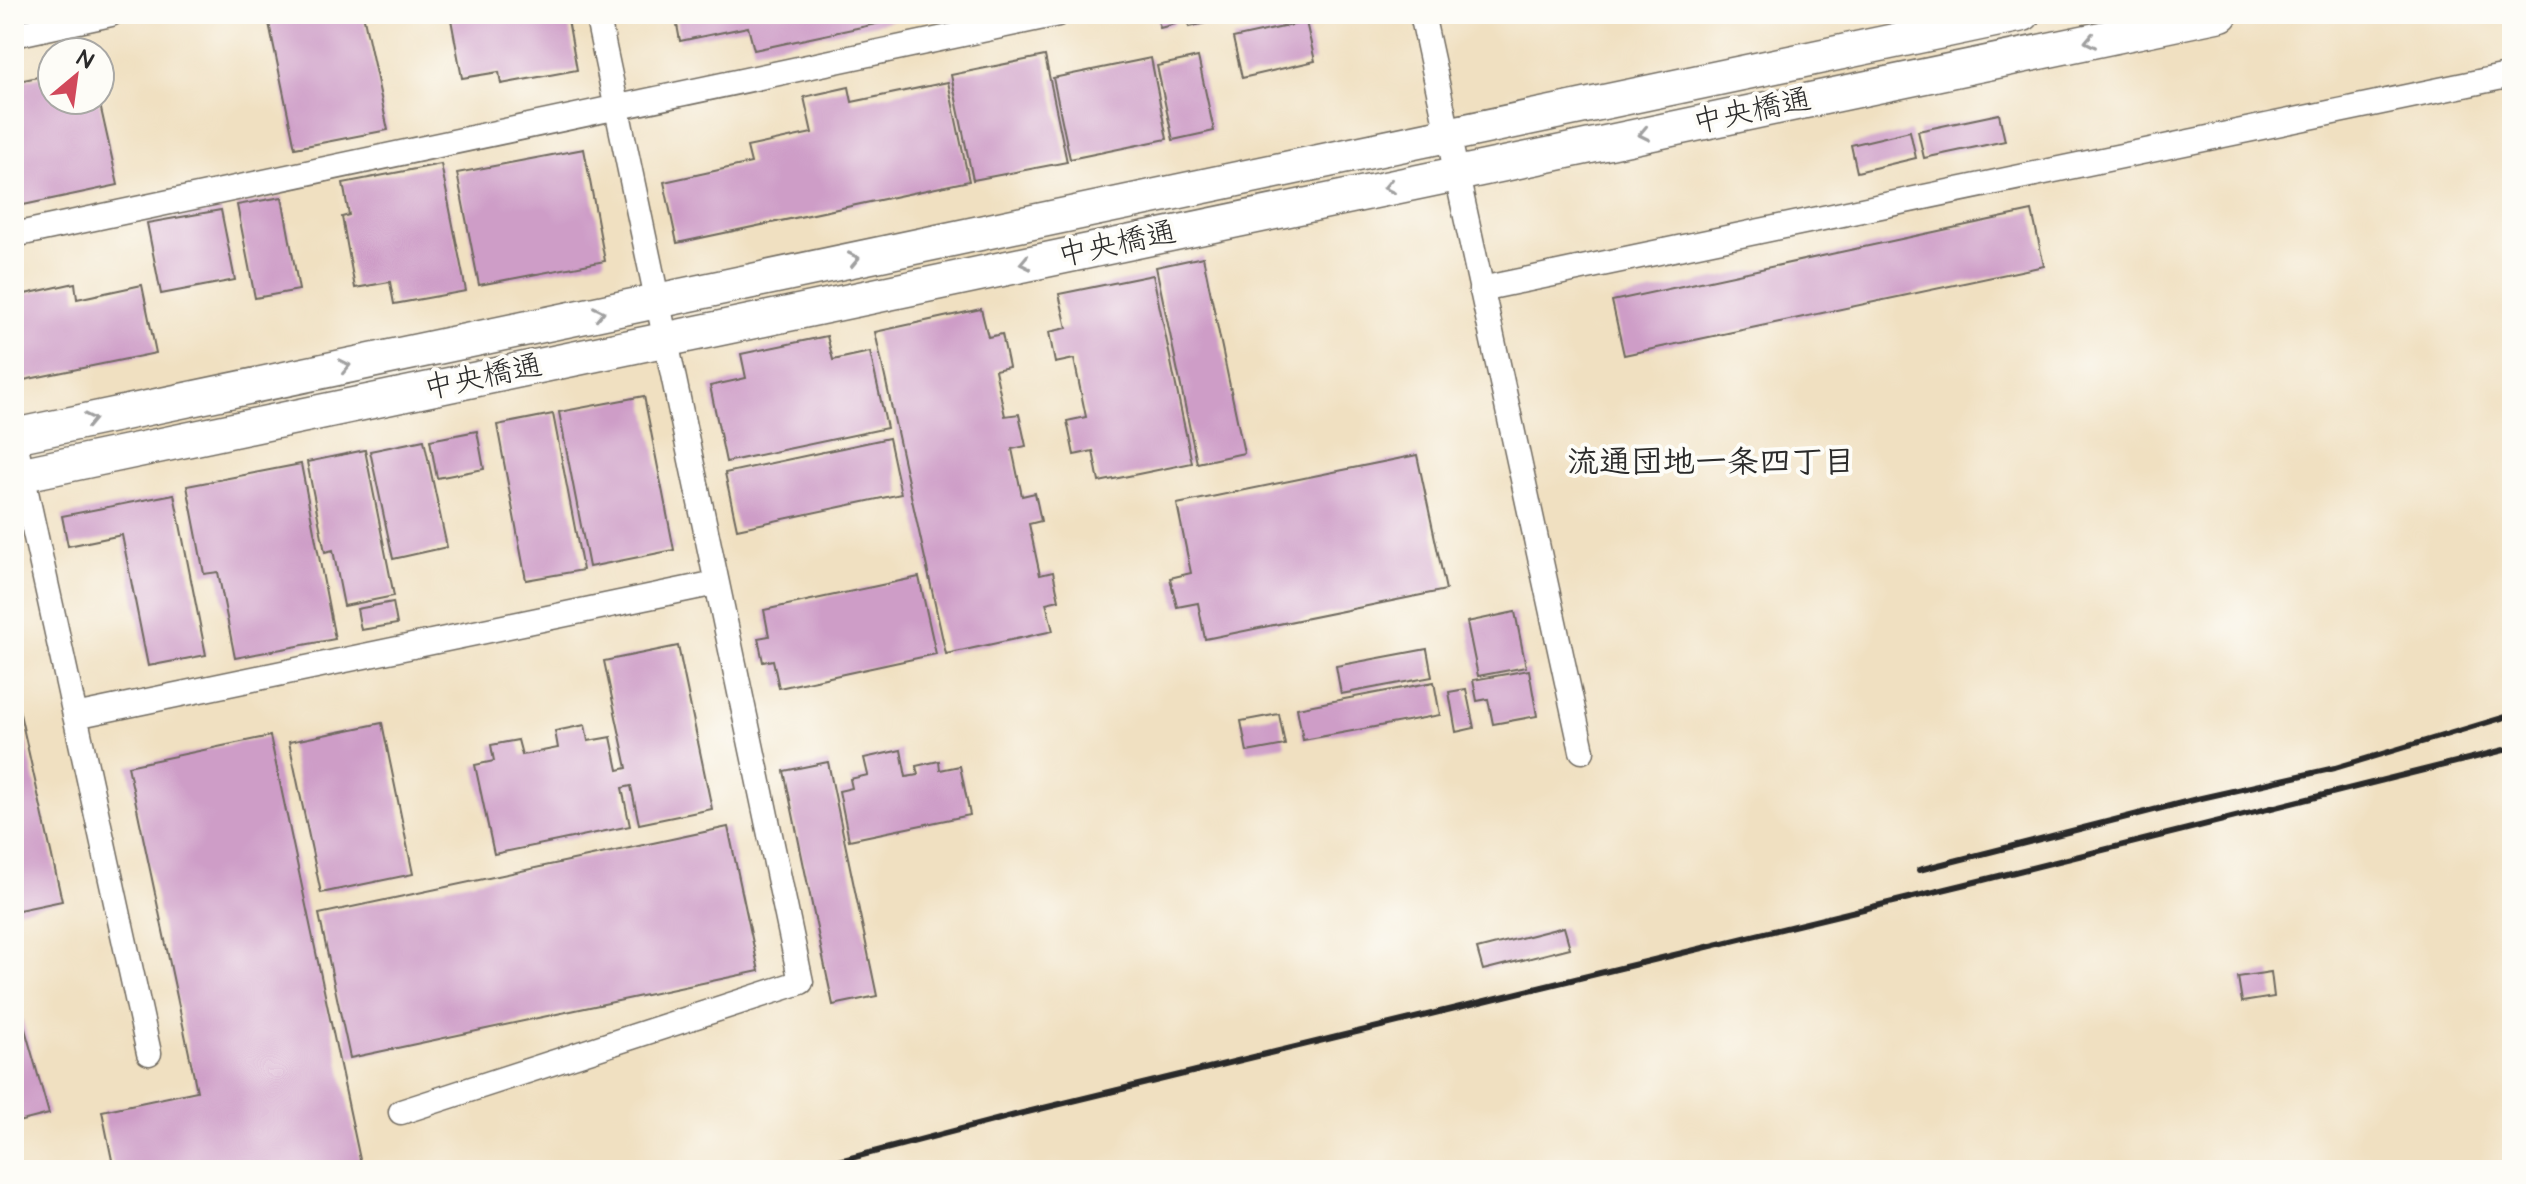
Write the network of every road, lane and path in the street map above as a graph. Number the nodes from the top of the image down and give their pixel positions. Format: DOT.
graph roads {
  1 [pos="111,14"];
  2 [pos="597,14"];
  3 [pos="1058,14"];
  4 [pos="1422,14"];
  5 [pos="2023,14"];
  6 [pos="2221,14"];
  7 [pos="1958,20"];
  8 [pos="14,35"];
  9 [pos="1966,67"];
  10 [pos="2512,75"];
  11 [pos="618,107"];
  12 [pos="1447,134"];
  13 [pos="1455,173"];
  14 [pos="14,235"];
  15 [pos="1481,289"];
  16 [pos="657,300"];
  17 [pos="665,339"];
  18 [pos="14,437"];
  19 [pos="18,475"];
  20 [pos="716,583"];
  21 [pos="75,716"];
  22 [pos="1582,751"];
  23 [pos="149,1053"];
  24 [pos="401,1112"];
  1 -- 8 [label="street"];
  2 -- 11 [label="street"];
  3 -- 11 [label="street"];
  4 -- 12 [label="street"];
  5 -- 7 [label="main road, 中央橋通"];
  6 -- 9 [label="main road, 中央橋通, one-way"];
  7 -- 9 [label="street"];
  7 -- 12 [label="main road, 中央橋通"];
  9 -- 13 [label="main road, 中央橋通, one-way"];
  10 -- 15 [label="street"];
  11 -- 14 [label="street"];
  11 -- 16 [label="street"];
  12 -- 13 [label="street"];
  16 -- 12 [label="main road, 中央橋通, one-way"];
  13 -- 15 [label="street"];
  13 -- 17 [label="main road, 中央橋通, one-way"];
  15 -- 22 [label="street"];
  16 -- 17 [label="street"];
  18 -- 16 [label="main road, 中央橋通, one-way"];
  17 -- 19 [label="main road, 中央橋通"];
  17 -- 20 [label="street"];
  18 -- 19 [label="street"];
  19 -- 21 [label="street"];
  20 -- 21 [label="street"];
  20 -- 24 [label="street"];
  21 -- 23 [label="street"];
}
